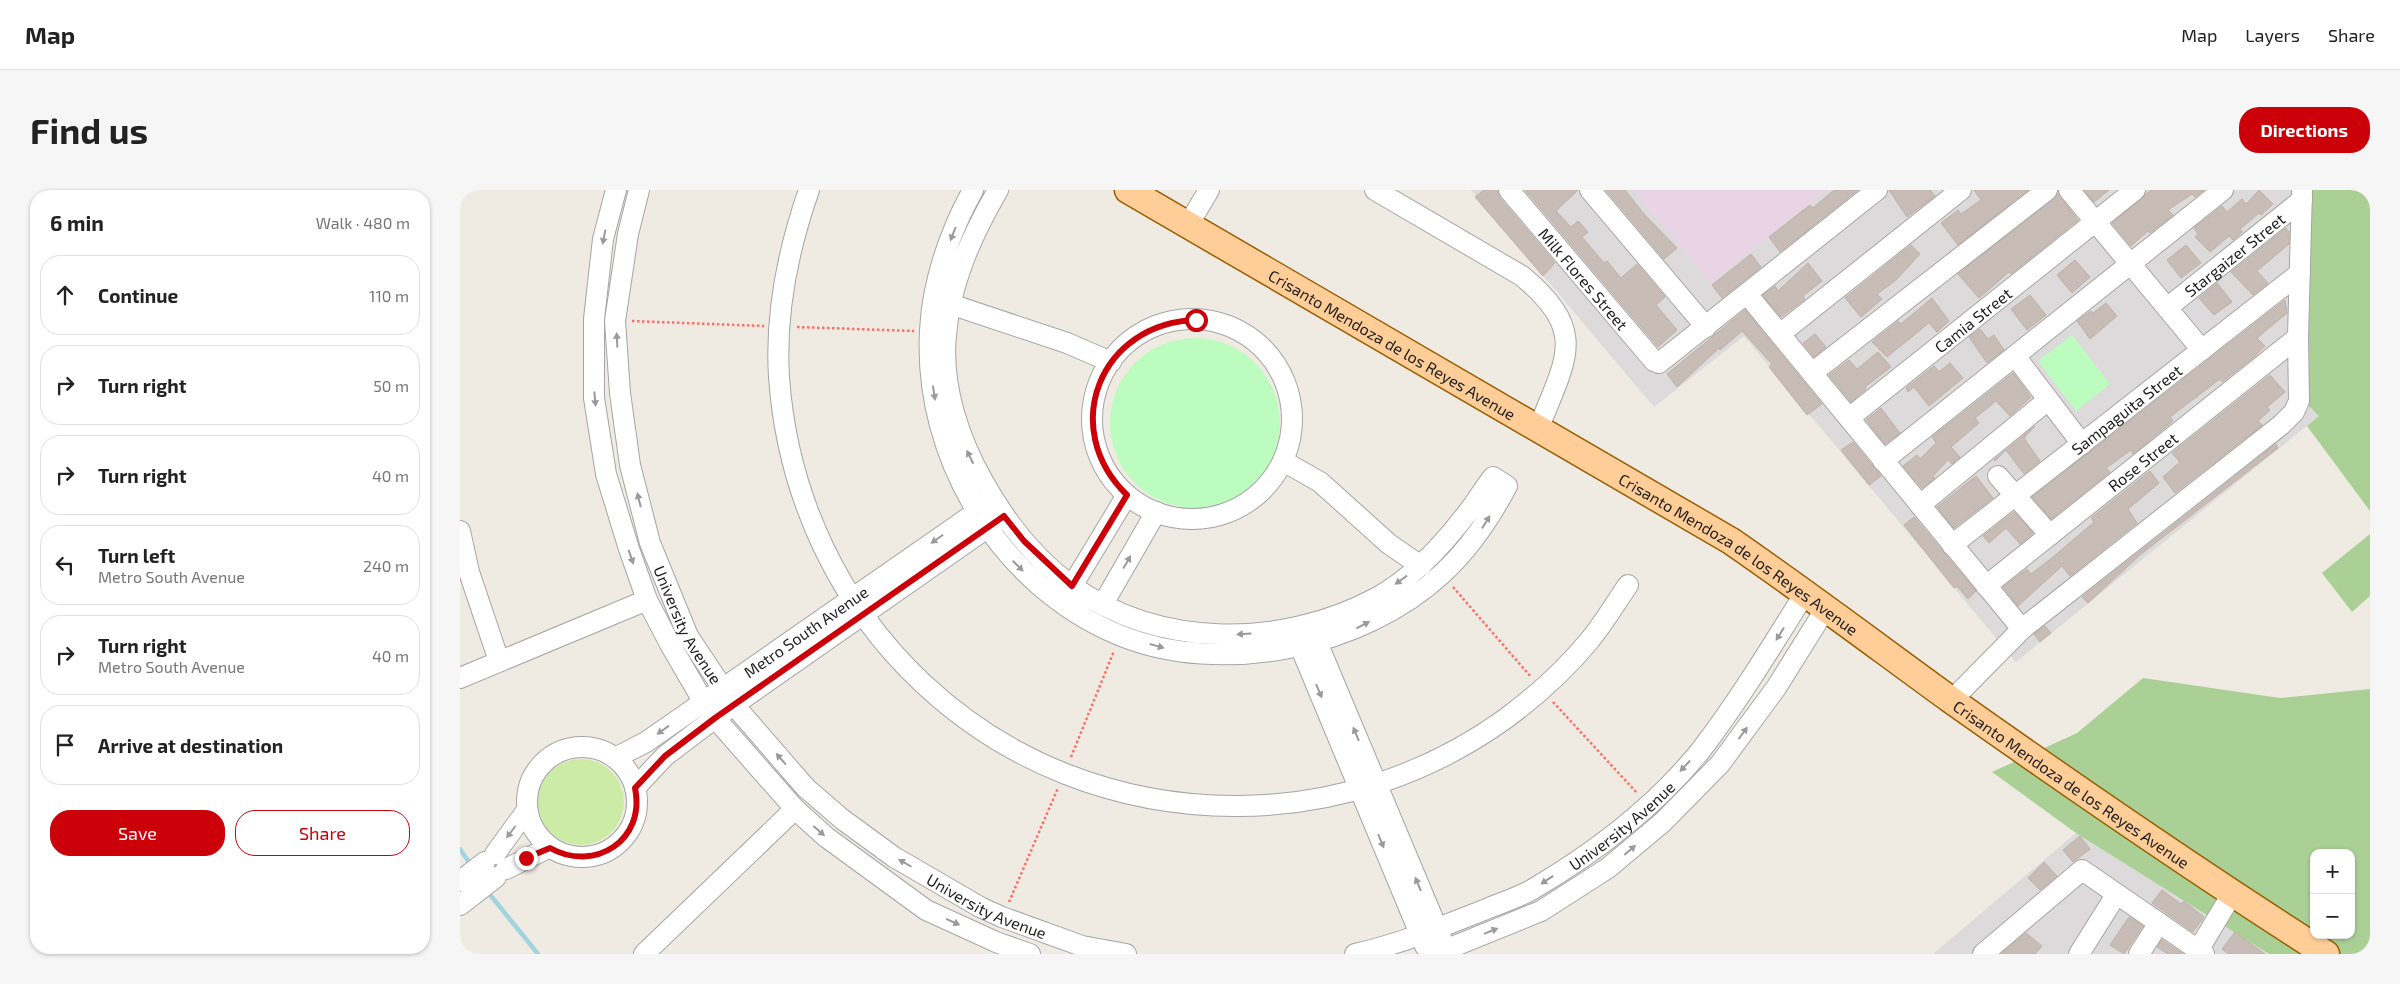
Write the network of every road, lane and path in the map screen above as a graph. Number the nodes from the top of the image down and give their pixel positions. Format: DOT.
graph roads {
  1 [pos="616,190"];
  2 [pos="639,190"];
  3 [pos="809,190"];
  4 [pos="973,190"];
  5 [pos="998,190"];
  6 [pos="1209,190"];
  7 [pos="1375,190"];
  8 [pos="1509,190"];
  9 [pos="1590,190"];
  10 [pos="1877,190"];
  11 [pos="1961,190"];
  12 [pos="2047,190"];
  13 [pos="2069,190"];
  14 [pos="2135,190"];
  15 [pos="2223,190"];
  16 [pos="1141,193"];
  17 [pos="2302,195"];
  18 [pos="2096,221"];
  19 [pos="1188,225"];
  20 [pos="2130,264"];
  21 [pos="2300,273"];
  22 [pos="1747,294"];
  23 [pos="950,304"];
  24 [pos="2167,308"];
  25 [pos="1706,327"];
  26 [pos="1780,334"];
  27 [pos="2298,337"];
  28 [pos="2202,350"];
  29 [pos="2015,356"];
  30 [pos="1111,362"];
  31 [pos="1812,373"];
  32 [pos="2048,400"];
  33 [pos="1849,418"];
  34 [pos="1538,430"];
  35 [pos="2082,444"];
  36 [pos="1283,461"];
  37 [pos="1884,461"];
  38 [pos="1998,476"];
  39 [pos="1127,495"];
  40 [pos="2015,496"];
  41 [pos="1920,505"];
  42 [pos="999,508"];
  43 [pos="1156,512"];
  44 [pos="982,520"];
  45 [pos="460,531"];
  46 [pos="2050,535"];
  47 [pos="1952,545"];
  48 [pos="1421,566"];
  49 [pos="1072,586"];
  50 [pos="1628,586"];
  51 [pos="1986,586"];
  52 [pos="851,599"];
  53 [pos="647,600"];
  54 [pos="1816,600"];
  55 [pos="1103,604"];
  56 [pos="862,616"];
  57 [pos="2022,629"];
  58 [pos="1305,635"];
  59 [pos="499,660"];
  60 [pos="460,678"];
  61 [pos="723,688"];
  62 [pos="1952,700"];
  63 [pos="702,701"];
  64 [pos="734,705"];
  65 [pos="715,718"];
  66 [pos="615,758"];
  67 [pos="1368,787"];
  68 [pos="635,788"];
  69 [pos="794,809"];
  70 [pos="527,810"];
  71 [pos="550,848"];
  72 [pos="493,867"];
  73 [pos="464,890"];
  74 [pos="2116,894"];
  75 [pos="2232,894"];
  76 [pos="2159,923"];
  77 [pos="1436,946"];
  78 [pos="993,948"];
  79 [pos="2200,953"];
  80 [pos="644,954"];
  81 [pos="1030,954"];
  82 [pos="1126,954"];
  83 [pos="1356,954"];
  84 [pos="1983,954"];
  85 [pos="2079,954"];
  86 [pos="2139,954"];
  87 [pos="2326,954"];
  1 -- 53 [label="street, University Avenue, one-way"];
  61 -- 2 [label="street, University Avenue, one-way"];
  3 -- 52 [label="street"];
  4 -- 44 [label="street, one-way"];
  5 -- 23 [label="street"];
  6 -- 19 [label="street"];
  7 -- 34 [label="street"];
  8 -- 25 [label="street, Milk Flores Street"];
  9 -- 25 [label="street"];
  10 -- 22 [label="street"];
  11 -- 26 [label="street"];
  12 -- 31 [label="street"];
  13 -- 18 [label="street"];
  14 -- 18 [label="street, Camia Street"];
  15 -- 20 [label="street"];
  16 -- 19 [label="main road, Crisanto Mendoza de los Reyes Avenue"];
  17 -- 21 [label="street"];
  17 -- 24 [label="street, Stargaizer Street"];
  18 -- 20 [label="street"];
  18 -- 33 [label="street, Camia Street"];
  19 -- 34 [label="main road, Crisanto Mendoza de los Reyes Avenue"];
  20 -- 24 [label="street"];
  20 -- 29 [label="street"];
  21 -- 27 [label="street"];
  21 -- 28 [label="street, Sampaguita Street"];
  22 -- 25 [label="street"];
  22 -- 26 [label="street"];
  23 -- 30 [label="street"];
  42 -- 23 [label="street, one-way"];
  24 -- 28 [label="street"];
  26 -- 31 [label="street"];
  27 -- 46 [label="street, Rose Street"];
  27 -- 57 [label="street"];
  28 -- 35 [label="street, Sampaguita Street"];
  29 -- 32 [label="street"];
  29 -- 37 [label="street"];
  30 -- 36 [label="street"];
  30 -- 39 [label="street"];
  31 -- 33 [label="street"];
  32 -- 35 [label="street"];
  32 -- 41 [label="street"];
  33 -- 37 [label="street"];
  34 -- 54 [label="main road, Crisanto Mendoza de los Reyes Avenue"];
  35 -- 40 [label="street, Sampaguita Street"];
  36 -- 43 [label="street"];
  36 -- 48 [label="street"];
  37 -- 41 [label="street"];
  38 -- 40 [label="street"];
  39 -- 43 [label="street"];
  39 -- 49 [label="street"];
  40 -- 46 [label="street"];
  40 -- 47 [label="street, Sampaguita Street"];
  41 -- 47 [label="street"];
  42 -- 44 [label="street, Metro South Avenue"];
  42 -- 49 [label="street"];
  55 -- 43 [label="street, one-way"];
  44 -- 52 [label="street, Metro South Avenue, one-way"];
  44 -- 56 [label="street, Metro South Avenue"];
  44 -- 58 [label="street, one-way"];
  45 -- 59 [label="street"];
  46 -- 51 [label="street, Rose Street"];
  47 -- 51 [label="street"];
  48 -- 58 [label="street, one-way"];
  58 -- 48 [label="street, one-way"];
  49 -- 55 [label="street"];
  50 -- 67 [label="street"];
  51 -- 57 [label="street"];
  52 -- 56 [label="street"];
  52 -- 61 [label="street, Metro South Avenue"];
  53 -- 59 [label="street"];
  53 -- 63 [label="street, University Avenue"];
  54 -- 62 [label="main road, Crisanto Mendoza de los Reyes Avenue"];
  54 -- 77 [label="street, University Avenue"];
  58 -- 55 [label="street, one-way"];
  56 -- 64 [label="street, Metro South Avenue"];
  56 -- 67 [label="street"];
  57 -- 62 [label="street"];
  58 -- 67 [label="street"];
  59 -- 60 [label="street"];
  61 -- 63 [label="street, Metro South Avenue"];
  61 -- 64 [label="street, University Avenue"];
  62 -- 75 [label="main road, Crisanto Mendoza de los Reyes Avenue"];
  63 -- 65 [label="street, University Avenue"];
  63 -- 66 [label="street, Metro South Avenue, one-way"];
  64 -- 65 [label="street, Metro South Avenue"];
  82 -- 64 [label="street, University Avenue, one-way"];
  65 -- 68 [label="street, Metro South Avenue"];
  65 -- 69 [label="street, University Avenue"];
  66 -- 68 [label="street"];
  66 -- 70 [label="street"];
  67 -- 77 [label="street"];
  68 -- 71 [label="street"];
  69 -- 78 [label="street, University Avenue, one-way"];
  69 -- 80 [label="street"];
  70 -- 71 [label="street"];
  70 -- 72 [label="street, one-way"];
  71 -- 72 [label="street"];
  72 -- 73 [label="street"];
  74 -- 76 [label="street"];
  74 -- 84 [label="street"];
  74 -- 85 [label="street"];
  75 -- 79 [label="street"];
  75 -- 87 [label="main road, Crisanto Mendoza de los Reyes Avenue"];
  76 -- 79 [label="street"];
  76 -- 86 [label="street"];
  77 -- 83 [label="street, University Avenue"];
  78 -- 81 [label="street, University Avenue"];
}
